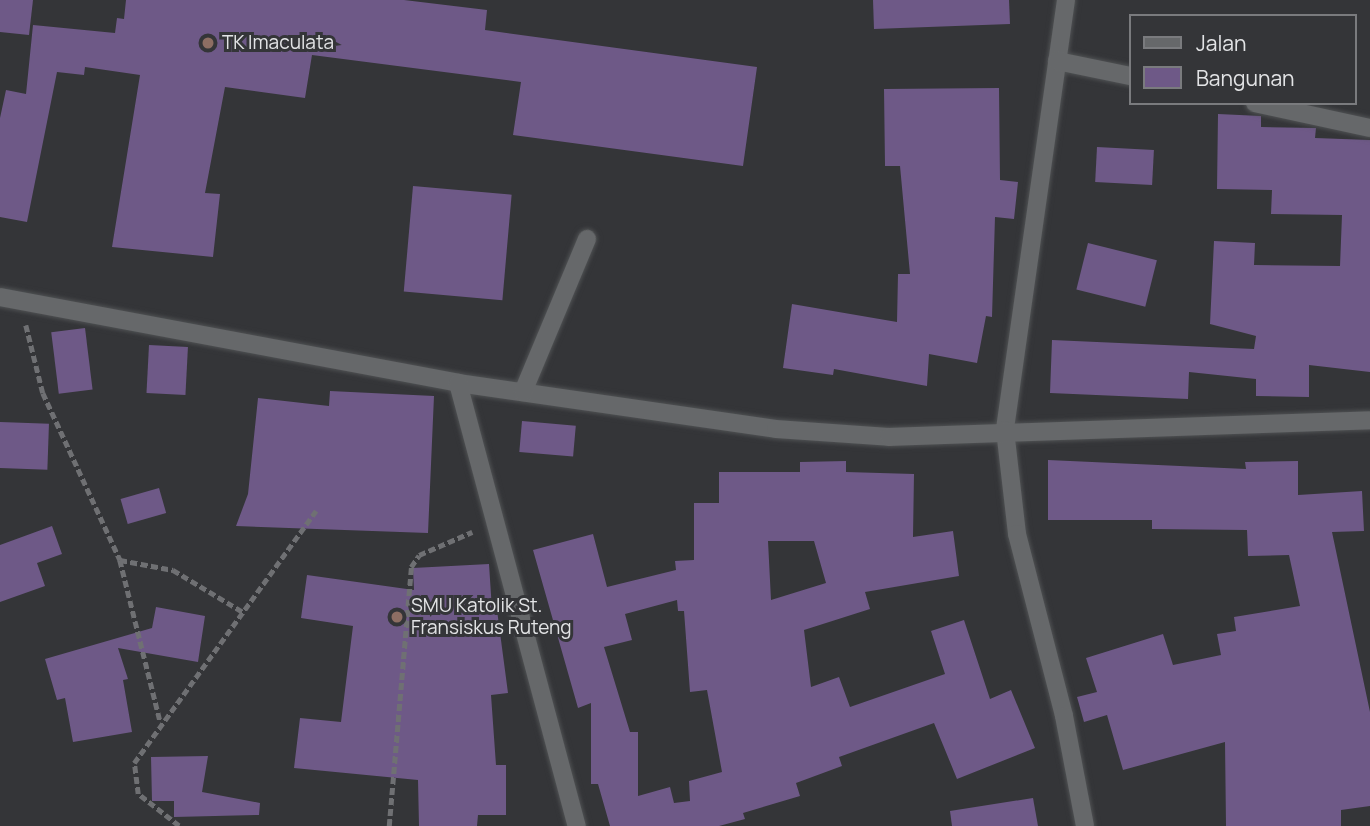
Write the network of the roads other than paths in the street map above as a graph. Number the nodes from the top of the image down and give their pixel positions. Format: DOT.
graph roads {
  1 [pos="1066,0"];
  2 [pos="1057,61"];
  3 [pos="1128,76"];
  4 [pos="1264,105"];
  5 [pos="1370,128"];
  6 [pos="587,239"];
  7 [pos="0,297"];
  8 [pos="458,383"];
  9 [pos="523,392"];
  10 [pos="1370,420"];
  11 [pos="1004,430"];
  12 [pos="578,826"];
  13 [pos="1085,826"];
  1 -- 2 [label="street"];
  2 -- 3 [label="street"];
  2 -- 11 [label="street"];
  4 -- 5 [label="street"];
  6 -- 9 [label="street"];
  7 -- 8 [label="street"];
  8 -- 9 [label="street"];
  8 -- 12 [label="street"];
  9 -- 11 [label="street"];
  10 -- 11 [label="street"];
  11 -- 13 [label="street"];
}
